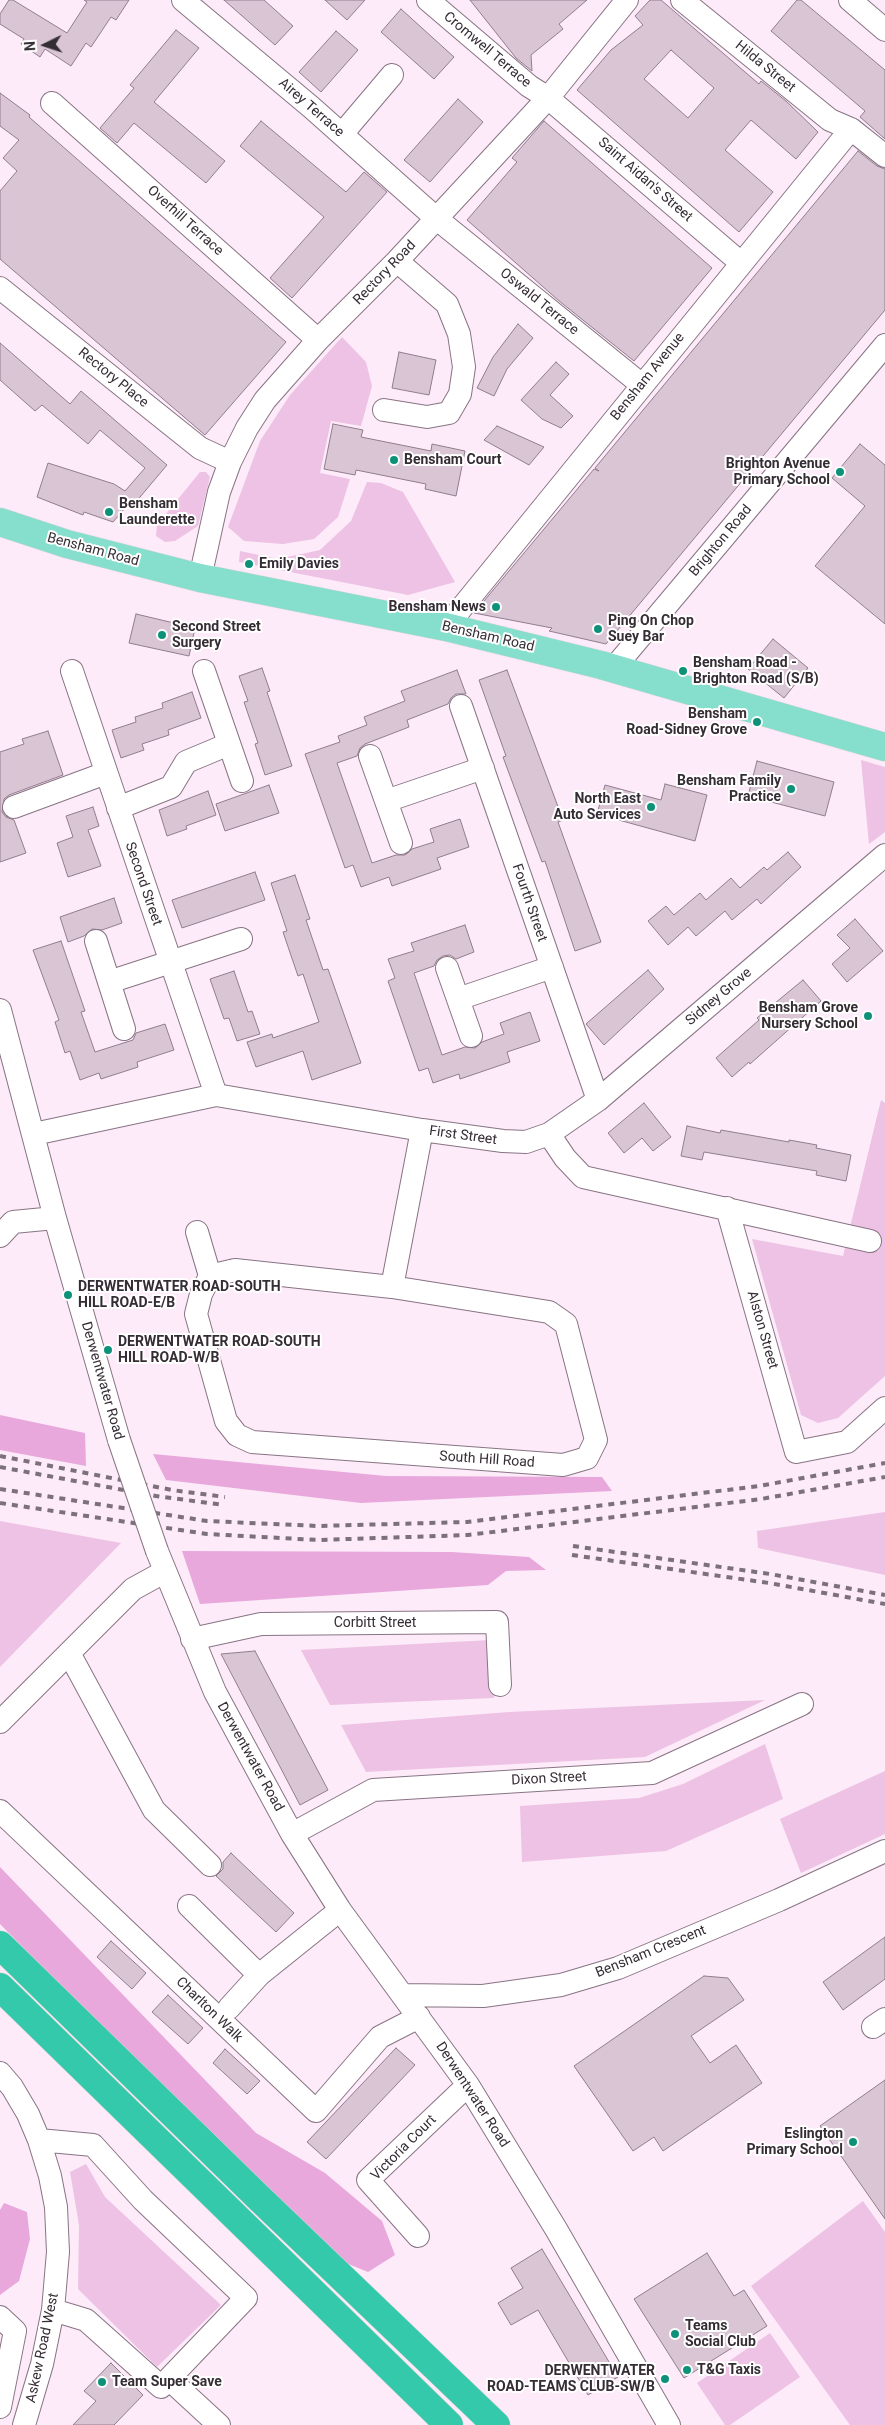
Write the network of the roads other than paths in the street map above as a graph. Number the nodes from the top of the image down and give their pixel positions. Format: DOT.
graph roads {
  1 [pos="183,0"];
  2 [pos="428,0"];
  3 [pos="627,0"];
  4 [pos="682,0"];
  5 [pos="850,0"];
  6 [pos="885,30"];
  7 [pos="392,75"];
  8 [pos="548,98"];
  9 [pos="52,103"];
  10 [pos="852,129"];
  11 [pos="342,134"];
  12 [pos="885,156"];
  13 [pos="437,219"];
  14 [pos="397,261"];
  15 [pos="741,262"];
  16 [pos="0,288"];
  17 [pos="318,340"];
  18 [pos="885,345"];
  19 [pos="642,385"];
  20 [pos="384,410"];
  21 [pos="230,462"];
  22 [pos="0,522"];
  23 [pos="200,578"];
  24 [pos="446,627"];
  25 [pos="614,668"];
  26 [pos="204,671"];
  27 [pos="72,672"];
  28 [pos="461,706"];
  29 [pos="229,744"];
  30 [pos="883,744"];
  31 [pos="370,756"];
  32 [pos="483,768"];
  33 [pos="106,773"];
  34 [pos="242,781"];
  35 [pos="386,801"];
  36 [pos="14,807"];
  37 [pos="118,808"];
  38 [pos="401,843"];
  39 [pos="885,855"];
  40 [pos="241,939"];
  41 [pos="96,941"];
  42 [pos="171,962"];
  43 [pos="552,967"];
  44 [pos="447,968"];
  45 [pos="109,982"];
  46 [pos="458,1000"];
  47 [pos="0,1010"];
  48 [pos="124,1029"];
  49 [pos="471,1036"];
  50 [pos="216,1095"];
  51 [pos="598,1100"];
  52 [pos="422,1130"];
  53 [pos="34,1134"];
  54 [pos="549,1134"];
  55 [pos="727,1208"];
  56 [pos="55,1218"];
  57 [pos="197,1232"];
  58 [pos="0,1236"];
  59 [pos="870,1241"];
  60 [pos="210,1276"];
  61 [pos="392,1287"];
  62 [pos="885,1408"];
  63 [pos="164,1572"];
  64 [pos="192,1639"];
  65 [pos="69,1653"];
  66 [pos="500,1685"];
  67 [pos="802,1704"];
  68 [pos="0,1722"];
  69 [pos="0,1811"];
  70 [pos="292,1834"];
  71 [pos="885,1851"];
  72 [pos="210,1865"];
  73 [pos="189,1906"];
  74 [pos="340,1910"];
  75 [pos="0,1945"];
  76 [pos="259,1975"];
  77 [pos="0,1987"];
  78 [pos="403,1994"];
  79 [pos="229,2008"];
  80 [pos="419,2017"];
  81 [pos="0,2073"];
  82 [pos="468,2085"];
  83 [pos="39,2140"];
  84 [pos="418,2236"];
  85 [pos="277,2256"];
  86 [pos="53,2310"];
  87 [pos="0,2317"];
  88 [pos="448,2376"];
  89 [pos="169,2378"];
  90 [pos="0,2407"];
  91 [pos="24,2425"];
  92 [pos="219,2425"];
  93 [pos="428,2425"];
  94 [pos="449,2425"];
  95 [pos="496,2425"];
  96 [pos="511,2425"];
  97 [pos="669,2425"];
  1 -- 11 [label="street, Airey Terrace"];
  2 -- 8 [label="street, Cromwell Terrace"];
  3 -- 8 [label="street, Rectory Road"];
  4 -- 10 [label="street, Hilda Street"];
  5 -- 6 [label="street"];
  7 -- 11 [label="street"];
  8 -- 13 [label="street, Rectory Road"];
  8 -- 15 [label="street, Saint Aidan's Street"];
  9 -- 17 [label="street, Overhill Terrace"];
  10 -- 12 [label="street, Hilda Street"];
  10 -- 15 [label="street, Bensham Avenue"];
  11 -- 13 [label="street, Airey Terrace"];
  13 -- 14 [label="street, Rectory Road"];
  13 -- 19 [label="street, Oswald Terrace"];
  14 -- 17 [label="street, Rectory Road"];
  14 -- 20 [label="street"];
  15 -- 19 [label="street, Bensham Avenue"];
  16 -- 21 [label="street, Rectory Place"];
  17 -- 21 [label="street, Rectory Road"];
  18 -- 25 [label="street, Brighton Road"];
  19 -- 24 [label="street, Bensham Avenue"];
  21 -- 23 [label="street, Rectory Road"];
  22 -- 23 [label="main road, Bensham Road"];
  23 -- 24 [label="main road, Bensham Road"];
  24 -- 25 [label="main road, Bensham Road"];
  25 -- 30 [label="main road, Bensham Road"];
  26 -- 29 [label="street"];
  27 -- 33 [label="street, Second Street"];
  28 -- 32 [label="street, Fourth Street"];
  29 -- 34 [label="street"];
  29 -- 37 [label="street"];
  31 -- 35 [label="street"];
  32 -- 35 [label="street"];
  32 -- 43 [label="street, Fourth Street"];
  33 -- 36 [label="street"];
  33 -- 37 [label="street, Second Street"];
  35 -- 38 [label="street"];
  37 -- 42 [label="street, Second Street"];
  39 -- 51 [label="street, Sidney Grove"];
  40 -- 42 [label="street"];
  41 -- 45 [label="street"];
  42 -- 45 [label="street"];
  42 -- 50 [label="street, Second Street"];
  43 -- 46 [label="street"];
  43 -- 51 [label="street, Fourth Street"];
  44 -- 46 [label="street"];
  45 -- 48 [label="street"];
  46 -- 49 [label="street"];
  47 -- 53 [label="street, Derwentwater Road"];
  50 -- 52 [label="street, First Street"];
  50 -- 53 [label="street, First Street"];
  51 -- 54 [label="street, Sidney Grove"];
  52 -- 54 [label="street, First Street"];
  52 -- 61 [label="street"];
  53 -- 56 [label="street, Derwentwater Road"];
  54 -- 55 [label="street"];
  55 -- 59 [label="street"];
  55 -- 62 [label="street, Alston Street"];
  56 -- 58 [label="street"];
  56 -- 63 [label="street, Derwentwater Road, bridge"];
  57 -- 60 [label="street"];
  60 -- 61 [label="street, South Hill Road"];
  60 -- 61 [label="street, South Hill Road"];
  63 -- 64 [label="street, Derwentwater Road"];
  63 -- 65 [label="street"];
  64 -- 66 [label="street, Corbitt Street"];
  64 -- 70 [label="street, Derwentwater Road"];
  65 -- 68 [label="street"];
  65 -- 72 [label="street"];
  67 -- 70 [label="street, Dixon Street"];
  69 -- 80 [label="street, Charlton Walk"];
  70 -- 74 [label="street, Derwentwater Road"];
  71 -- 78 [label="street, Bensham Crescent"];
  73 -- 76 [label="street"];
  74 -- 76 [label="street"];
  74 -- 78 [label="street, Derwentwater Road"];
  75 -- 88 [label="highway"];
  76 -- 79 [label="street"];
  77 -- 85 [label="highway"];
  78 -- 80 [label="street, Derwentwater Road"];
  80 -- 82 [label="street, Derwentwater Road"];
  81 -- 83 [label="street, Askew Road West"];
  82 -- 84 [label="street, Victoria Court"];
  82 -- 97 [label="street, Derwentwater Road"];
  83 -- 86 [label="street, Askew Road West"];
  83 -- 89 [label="street"];
  85 -- 93 [label="highway"];
  85 -- 94 [label="highway"];
  86 -- 89 [label="street"];
  86 -- 91 [label="street, Askew Road West"];
  87 -- 90 [label="street"];
  88 -- 95 [label="highway"];
  88 -- 96 [label="highway"];
  89 -- 92 [label="street"];
}
